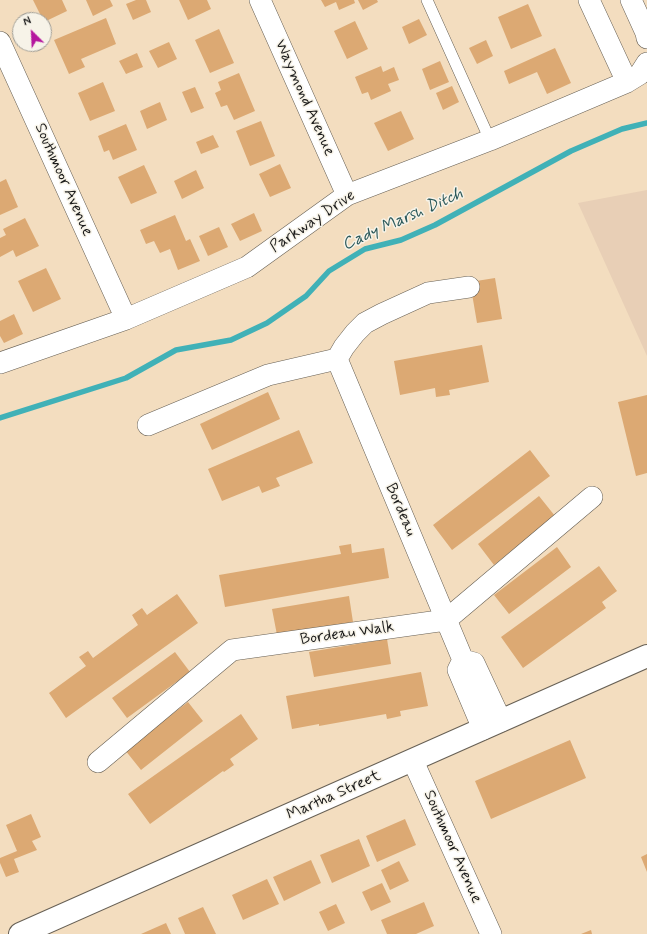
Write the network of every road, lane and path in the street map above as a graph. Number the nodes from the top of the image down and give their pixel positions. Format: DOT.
graph roads {
  1 [pos="260,0"];
  2 [pos="427,0"];
  3 [pos="589,0"];
  4 [pos="631,0"];
  5 [pos="647,38"];
  6 [pos="0,42"];
  7 [pos="647,63"];
  8 [pos="627,82"];
  9 [pos="490,140"];
  10 [pos="347,195"];
  11 [pos="469,287"];
  12 [pos="126,319"];
  13 [pos="337,359"];
  14 [pos="0,363"];
  15 [pos="148,425"];
  16 [pos="592,497"];
  17 [pos="446,620"];
  18 [pos="646,660"];
  19 [pos="492,725"];
  20 [pos="413,761"];
  21 [pos="98,762"];
  22 [pos="20,934"];
  23 [pos="491,934"];
  1 -- 10 [label="street, Waymond Avenue"];
  2 -- 9 [label="lane"];
  3 -- 8 [label="street"];
  4 -- 5 [label="street"];
  6 -- 12 [label="street, Southmoor Avenue"];
  7 -- 8 [label="street, Parkway Drive"];
  8 -- 9 [label="street, Parkway Drive"];
  9 -- 10 [label="street, Parkway Drive"];
  10 -- 12 [label="street, Parkway Drive"];
  11 -- 13 [label="street"];
  12 -- 14 [label="street, Parkway Drive"];
  13 -- 15 [label="street"];
  13 -- 17 [label="street, Bordeau"];
  16 -- 17 [label="street"];
  17 -- 19 [label="street, Bordeau"];
  17 -- 21 [label="street, Bordeau Walk"];
  18 -- 19 [label="street, Martha Street"];
  19 -- 20 [label="street, Martha Street"];
  20 -- 22 [label="street, Martha Street"];
  20 -- 23 [label="street, Southmoor Avenue"];
}
